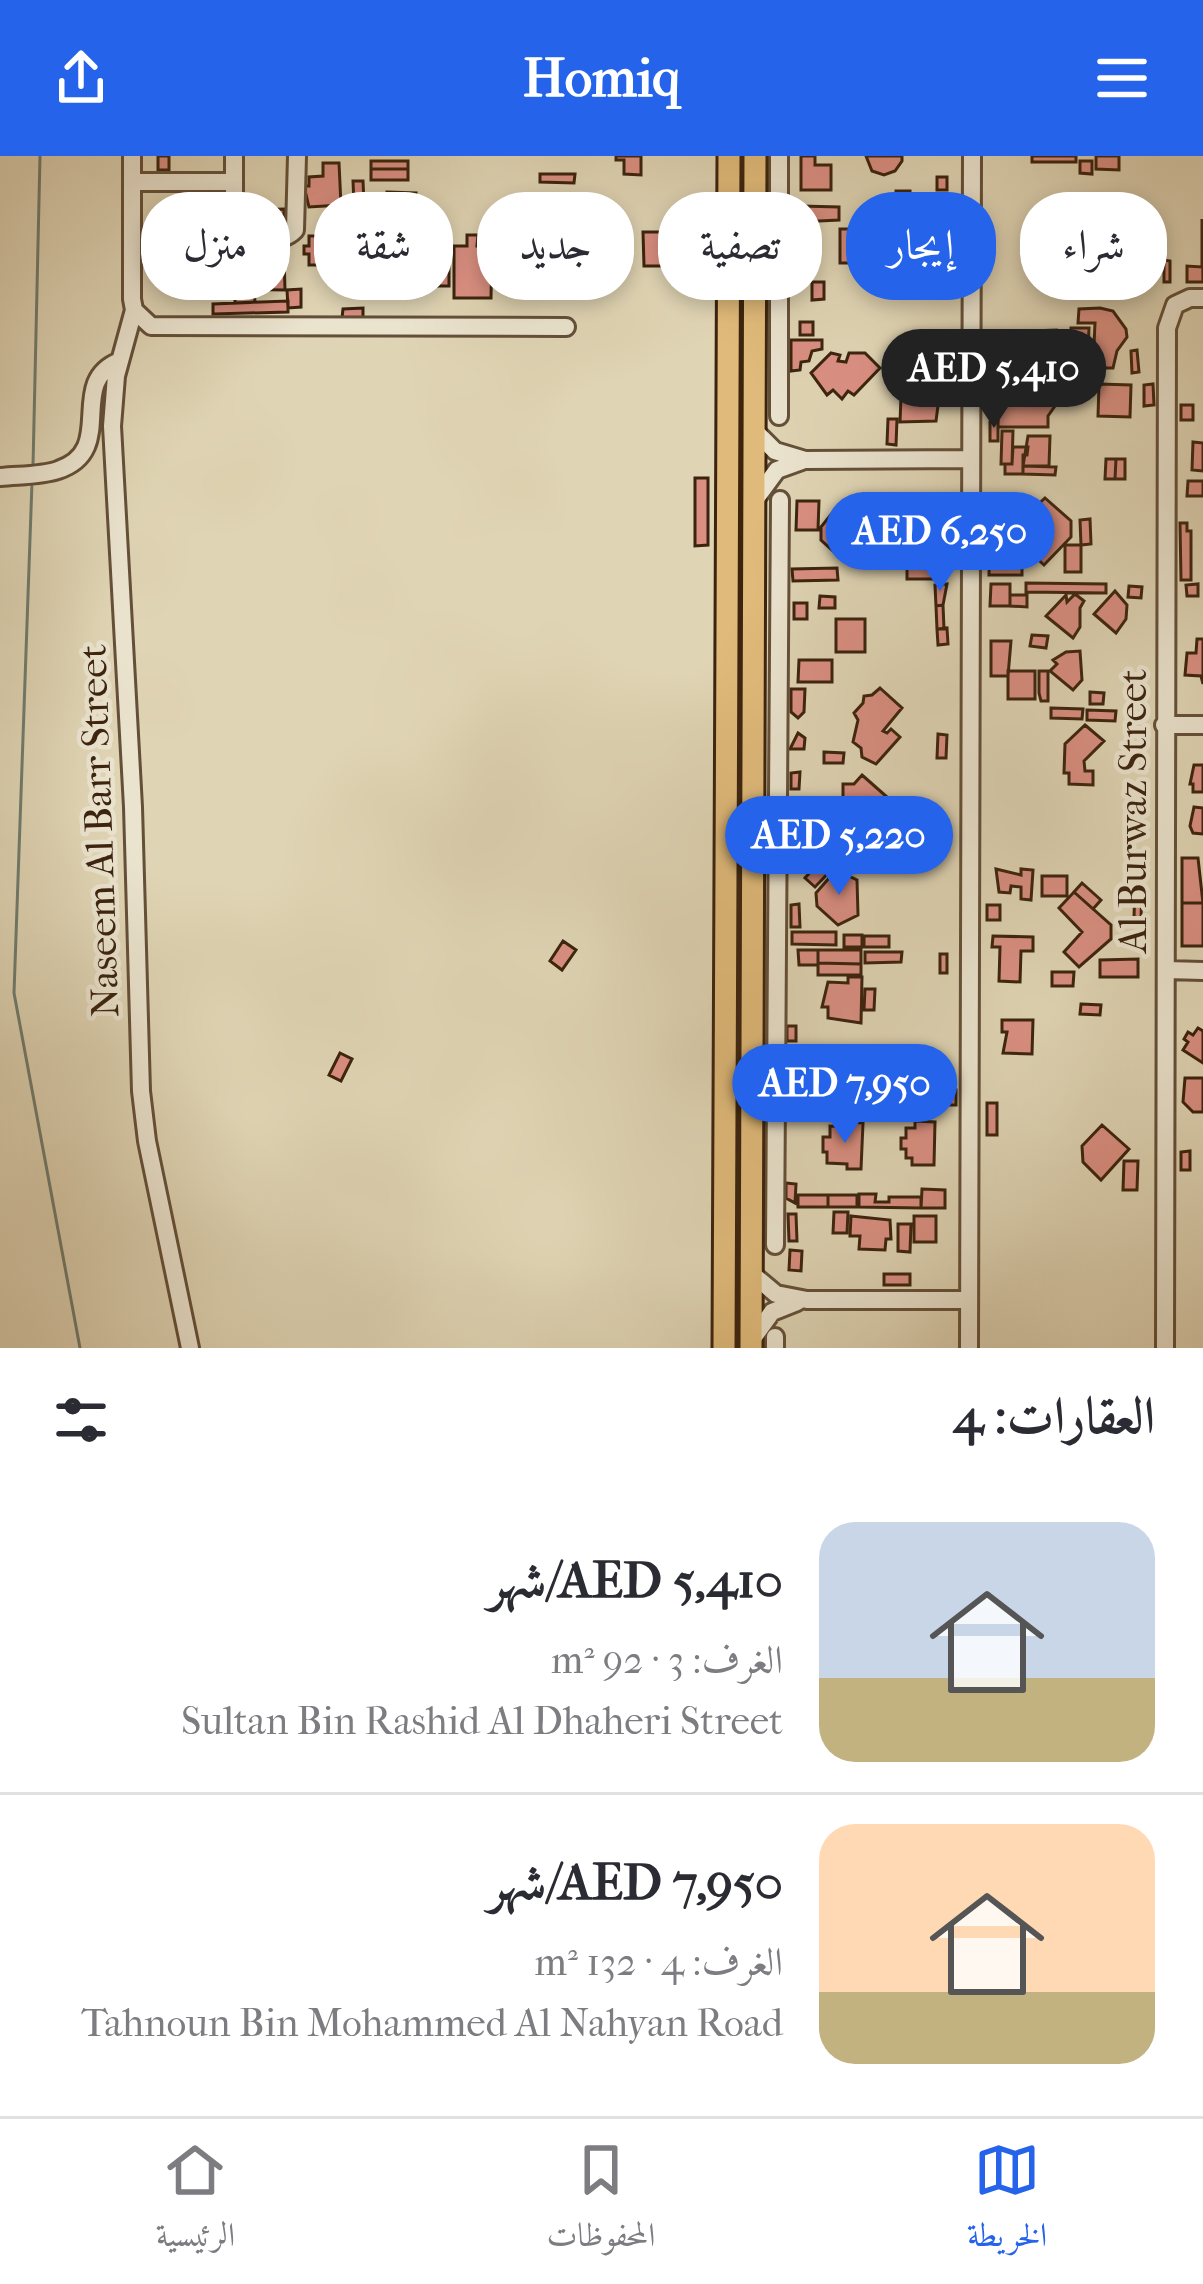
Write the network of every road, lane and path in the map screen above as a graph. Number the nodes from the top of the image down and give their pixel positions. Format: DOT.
graph roads {
  1 [pos="132,156"];
  2 [pos="234,156"];
  3 [pos="297,156"];
  4 [pos="729,156"];
  5 [pos="755,156"];
  6 [pos="779,156"];
  7 [pos="972,156"];
  8 [pos="132,182"];
  9 [pos="234,182"];
  10 [pos="1203,298"];
  11 [pos="134,310"];
  12 [pos="566,327"];
  13 [pos="120,362"];
  14 [pos="779,416"];
  15 [pos="754,431"];
  16 [pos="970,459"];
  17 [pos="805,460"];
  18 [pos="0,477"];
  19 [pos="779,500"];
  20 [pos="754,501"];
  21 [pos="1164,725"];
  22 [pos="1203,725"];
  23 [pos="726,808"];
  24 [pos="751,831"];
  25 [pos="776,844"];
  26 [pos="751,858"];
  27 [pos="753,961"];
  28 [pos="1166,970"];
  29 [pos="1203,970"];
  30 [pos="775,1245"];
  31 [pos="751,1273"];
  32 [pos="807,1300"];
  33 [pos="968,1300"];
  34 [pos="751,1345"];
  35 [pos="190,1348"];
  36 [pos="724,1348"];
  37 [pos="969,1348"];
  38 [pos="1165,1348"];
  1 -- 8 [label="street, Naseem Al Barr Street"];
  2 -- 9 [label="street"];
  3 -- 9 [label="street"];
  4 -- 23 [label="main road"];
  5 -- 15 [label="main road"];
  6 -- 14 [label="street"];
  7 -- 16 [label="street"];
  8 -- 9 [label="street"];
  8 -- 11 [label="street, Naseem Al Barr Street"];
  10 -- 21 [label="street, Al Burwaz Street"];
  11 -- 12 [label="street"];
  11 -- 13 [label="street, Naseem Al Barr Street"];
  13 -- 18 [label="street"];
  13 -- 35 [label="street, Naseem Al Barr Street"];
  15 -- 17 [label="street"];
  15 -- 20 [label="main road"];
  16 -- 17 [label="street"];
  16 -- 33 [label="street"];
  17 -- 20 [label="street"];
  19 -- 25 [label="street"];
  20 -- 24 [label="main road"];
  21 -- 22 [label="street"];
  21 -- 28 [label="street, Al Burwaz Street"];
  23 -- 27 [label="main road"];
  23 -- 36 [label="main road"];
  24 -- 25 [label="street"];
  24 -- 26 [label="main road"];
  25 -- 26 [label="street"];
  25 -- 30 [label="street"];
  26 -- 27 [label="main road"];
  27 -- 31 [label="main road"];
  28 -- 29 [label="street"];
  28 -- 38 [label="street, Al Burwaz Street"];
  31 -- 32 [label="street"];
  31 -- 34 [label="main road"];
  32 -- 33 [label="street"];
  32 -- 34 [label="street"];
  33 -- 37 [label="street"];
}
